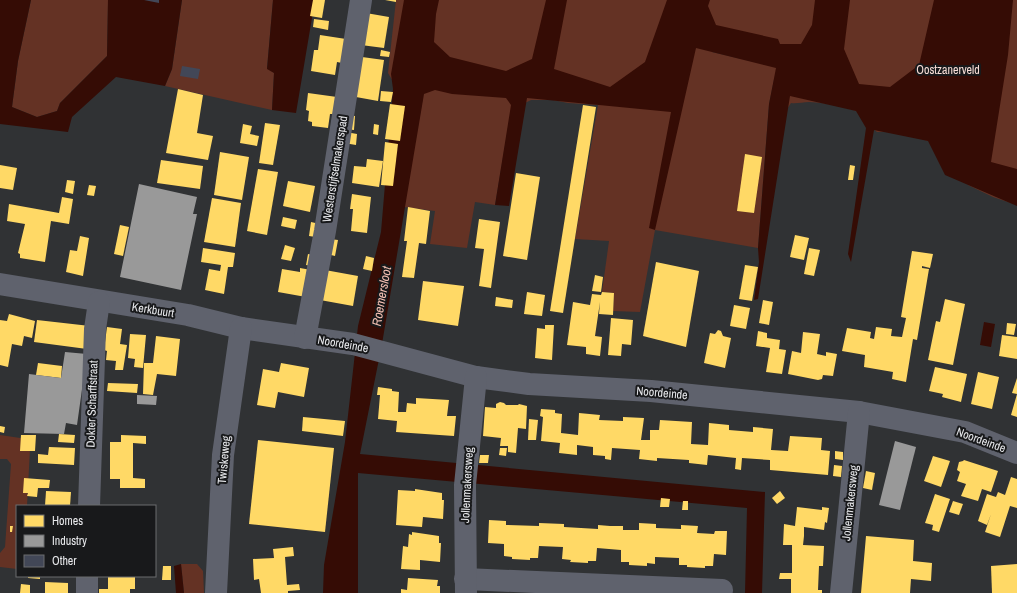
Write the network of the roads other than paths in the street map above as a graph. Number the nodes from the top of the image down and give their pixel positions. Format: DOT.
graph roads {
  1 [pos="361,0"];
  2 [pos="0,284"];
  3 [pos="100,302"];
  4 [pos="241,328"];
  5 [pos="305,338"];
  6 [pos="476,377"];
  7 [pos="859,412"];
  8 [pos="1017,453"];
  9 [pos="89,505"];
  10 [pos="87,577"];
  11 [pos="465,586"];
  12 [pos="722,590"];
  13 [pos="87,593"];
  14 [pos="216,593"];
  15 [pos="841,593"];
  1 -- 5 [label="street, Westerstijfselmakerspad"];
  2 -- 3 [label="street, Kerkbuurt"];
  3 -- 4 [label="street, Kerkbuurt"];
  3 -- 9 [label="street, Dokter Scharffstraat"];
  4 -- 5 [label="street, Kerkbuurt"];
  4 -- 14 [label="street, Twiskeweg"];
  5 -- 6 [label="street, Noordeinde"];
  6 -- 7 [label="street, Noordeinde"];
  6 -- 11 [label="street, Jollenmakersweg"];
  7 -- 8 [label="street, Noordeinde"];
  7 -- 15 [label="street, Jollenmakersweg"];
  10 -- 13 [label="street"];
  11 -- 12 [label="street"];
}
